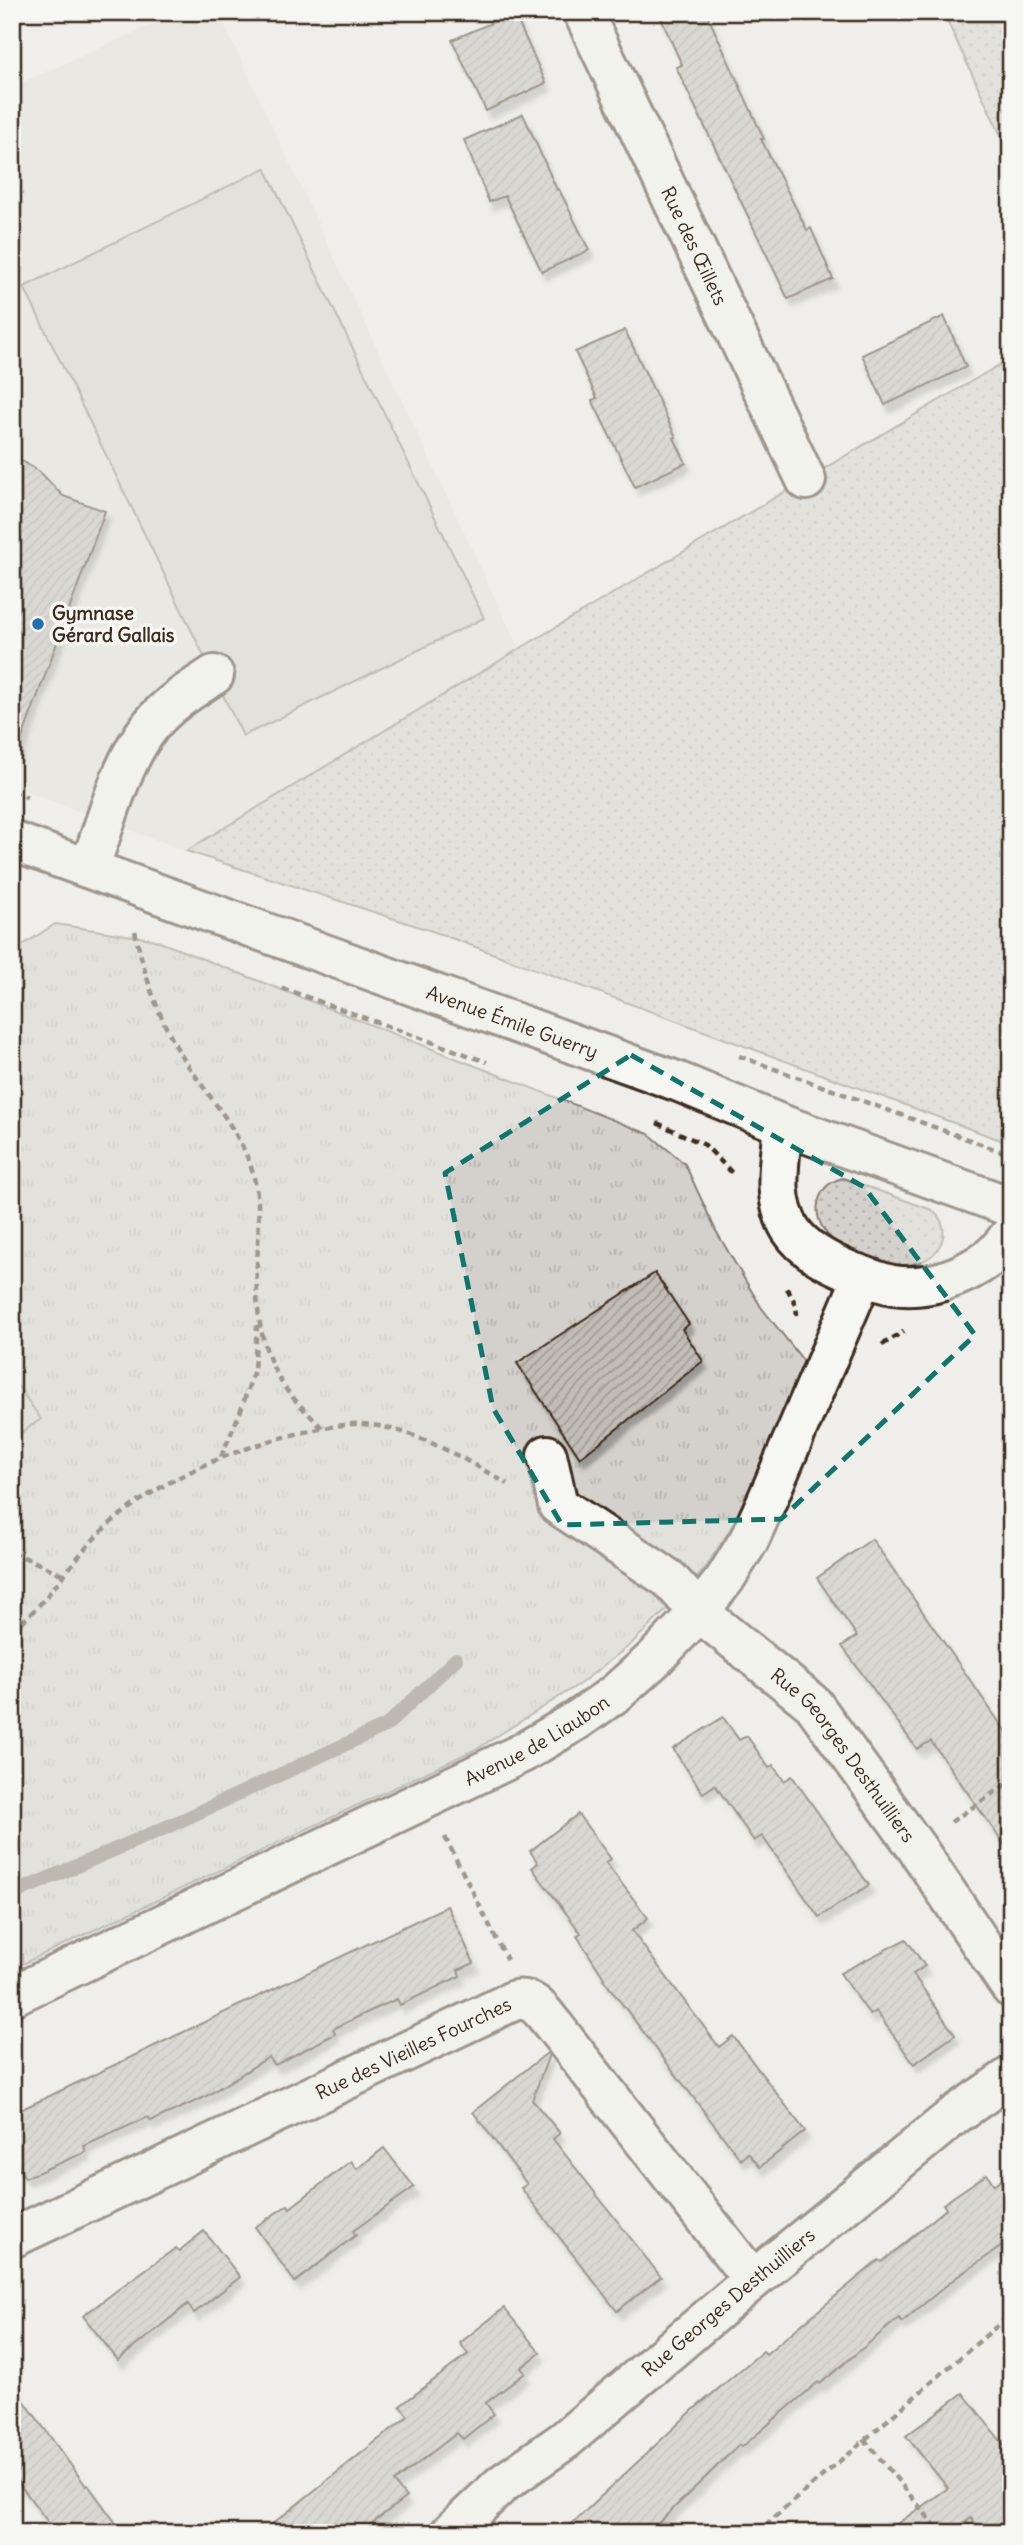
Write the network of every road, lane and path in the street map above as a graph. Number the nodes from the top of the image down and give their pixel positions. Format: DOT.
graph roads {
  1 [pos="583,12"];
  2 [pos="806,480"];
  3 [pos="214,675"];
  4 [pos="12,841"];
  5 [pos="89,868"];
  6 [pos="123,926"];
  7 [pos="135,931"];
  8 [pos="148,936"];
  9 [pos="279,987"];
  10 [pos="496,1065"];
  11 [pos="649,1120"];
  12 [pos="783,1125"];
  13 [pos="738,1187"];
  14 [pos="1011,1207"];
  15 [pos="1011,1234"];
  16 [pos="863,1276"];
  17 [pos="784,1284"];
  18 [pos="797,1318"];
  19 [pos="258,1321"];
  20 [pos="910,1329"];
  21 [pos="879,1347"];
  22 [pos="323,1429"];
  23 [pos="547,1455"];
  24 [pos="220,1458"];
  25 [pos="558,1504"];
  26 [pos="12,1552"];
  27 [pos="62,1574"];
  28 [pos="699,1612"];
  29 [pos="12,1630"];
  30 [pos="1011,1781"];
  31 [pos="443,1833"];
  32 [pos="916,1847"];
  33 [pos="1011,1988"];
  34 [pos="12,1996"];
  35 [pos="526,1999"];
  36 [pos="1011,2076"];
  37 [pos="12,2238"];
  38 [pos="753,2280"];
  39 [pos="1011,2314"];
  40 [pos="864,2439"];
  41 [pos="450,2533"];
  42 [pos="756,2533"];
  43 [pos="941,2533"];
  1 -- 2 [label="street, Rue des Œillets"];
  3 -- 5 [label="street"];
  4 -- 5 [label="street, Avenue Émile Guerry"];
  5 -- 12 [label="street, Avenue Émile Guerry"];
  6 -- 7 [label="path"];
  7 -- 8 [label="path"];
  7 -- 19 [label="path"];
  9 -- 10 [label="path"];
  11 -- 13 [label="path"];
  12 -- 14 [label="street, Avenue Émile Guerry"];
  12 -- 16 [label="street"];
  15 -- 16 [label="street"];
  16 -- 28 [label="street, Avenue de Liaubon"];
  17 -- 18 [label="path"];
  19 -- 22 [label="path"];
  19 -- 24 [label="path"];
  20 -- 21 [label="path"];
  22 -- 24 [label="path"];
  22 -- 25 [label="path"];
  23 -- 25 [label="street"];
  24 -- 27 [label="path"];
  25 -- 28 [label="street, Rue Georges Desthuilliers"];
  26 -- 27 [label="path"];
  27 -- 29 [label="path"];
  28 -- 32 [label="street, Rue Georges Desthuilliers"];
  28 -- 34 [label="street, Avenue de Liaubon"];
  30 -- 32 [label="path"];
  31 -- 35 [label="path"];
  32 -- 33 [label="street, Rue Georges Desthuilliers"];
  35 -- 37 [label="street, Rue des Vieilles Fourches"];
  35 -- 38 [label="street, Rue des Vieilles Fourches"];
  36 -- 38 [label="street, Rue Georges Desthuilliers"];
  38 -- 41 [label="street, Rue Georges Desthuilliers"];
  39 -- 40 [label="path"];
  40 -- 42 [label="path"];
  40 -- 43 [label="path"];
}
